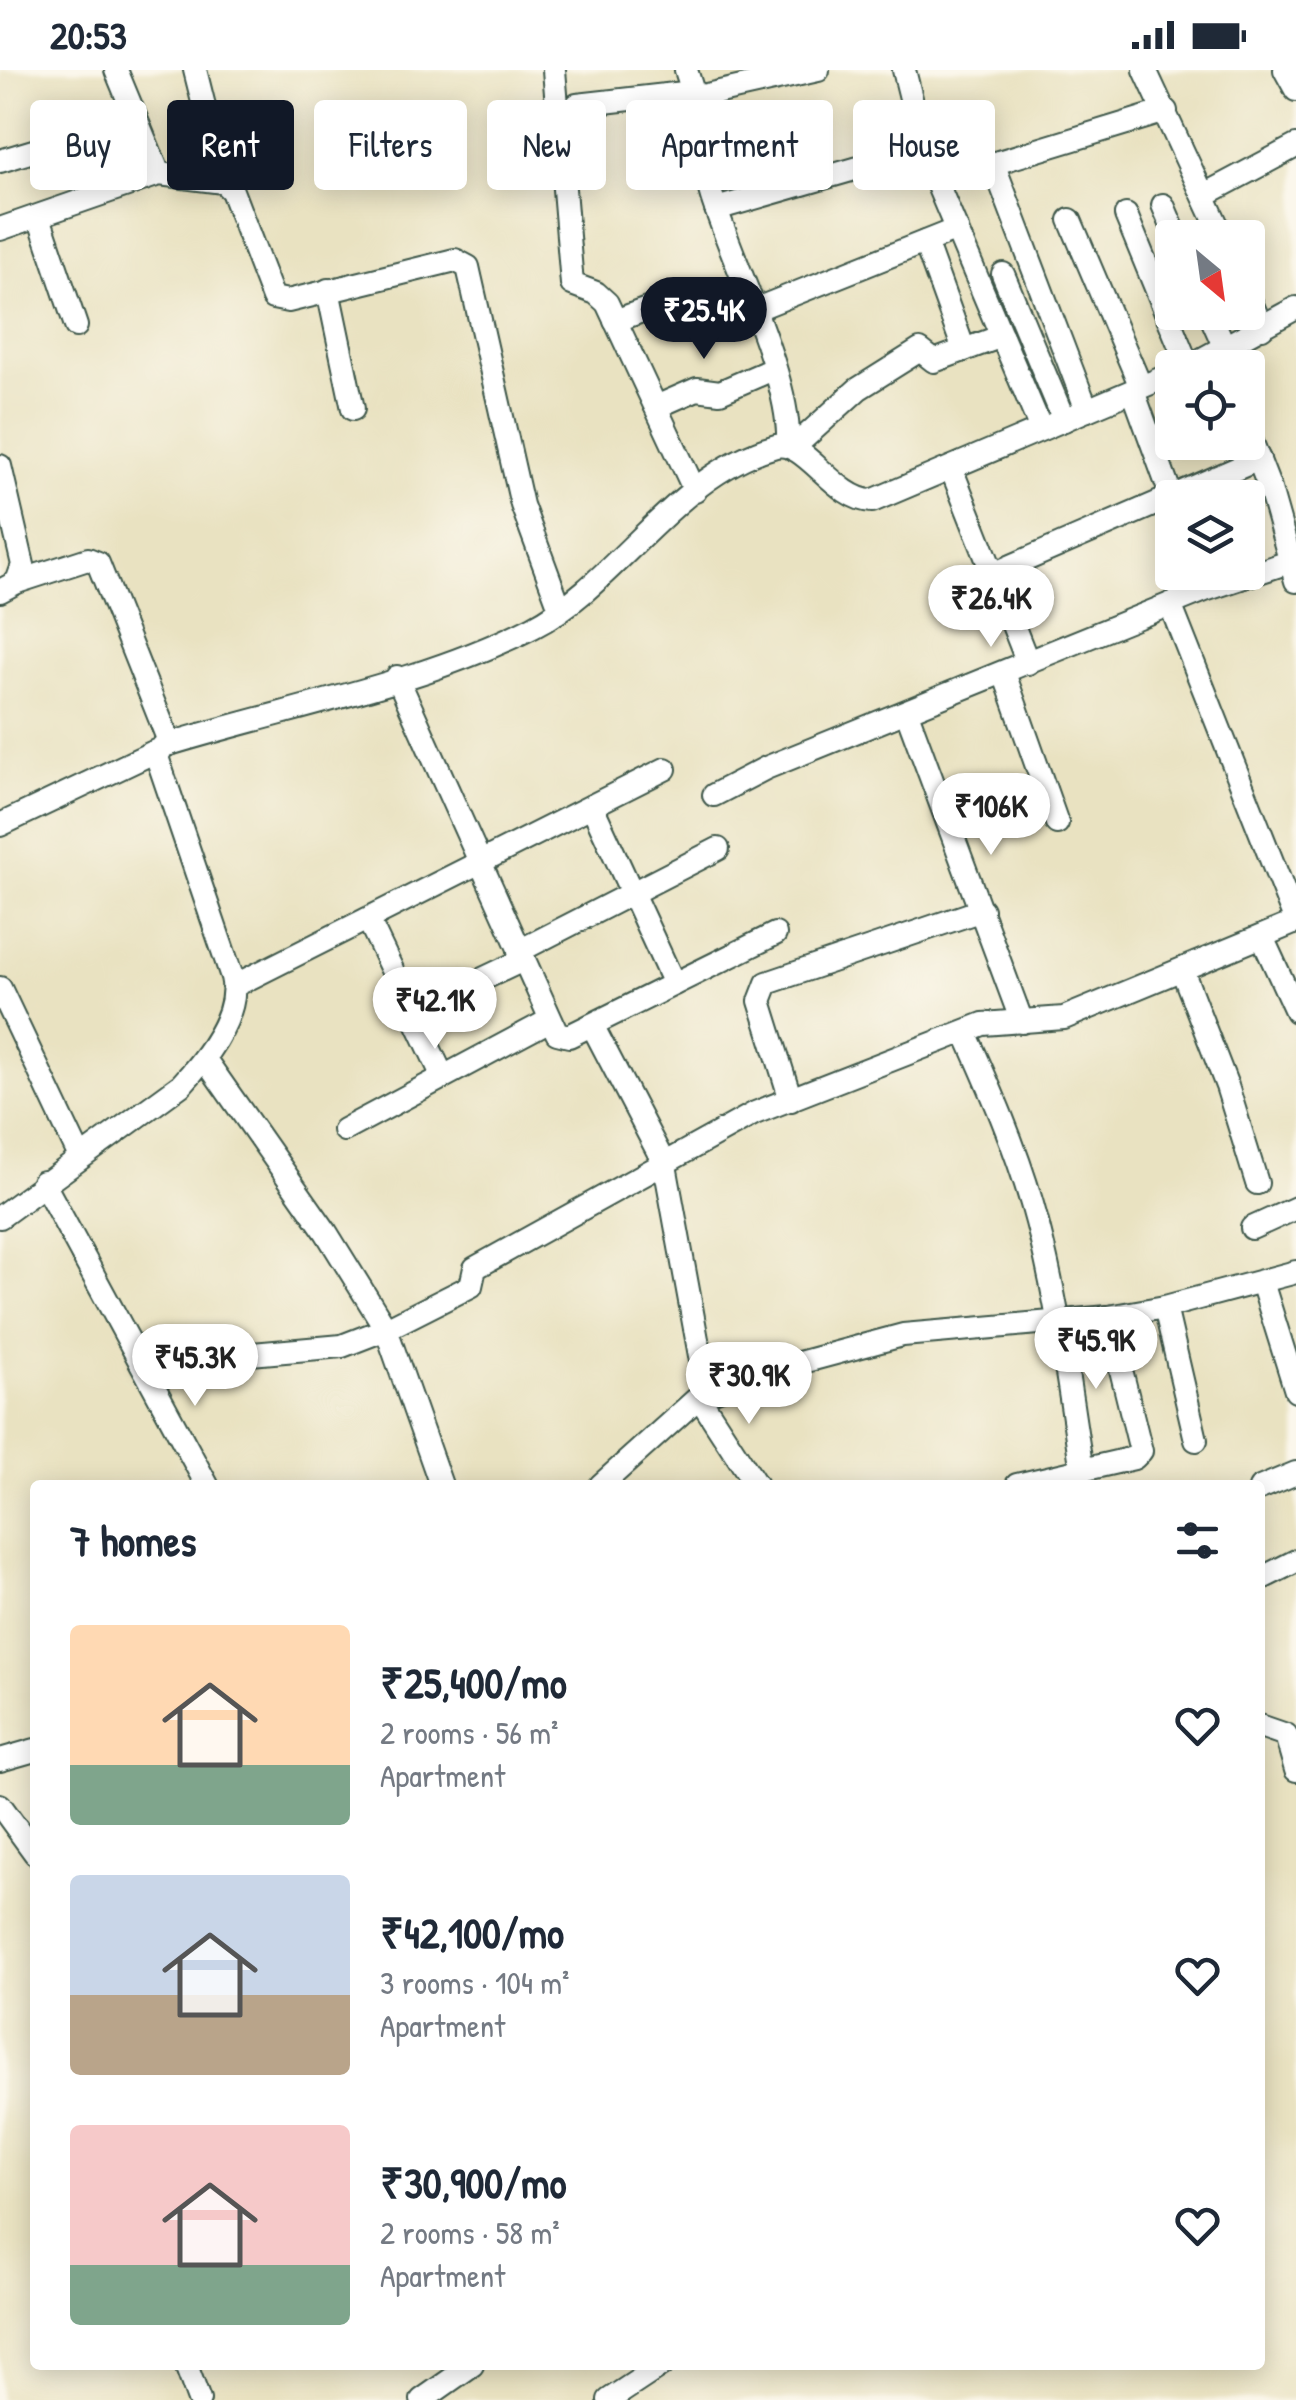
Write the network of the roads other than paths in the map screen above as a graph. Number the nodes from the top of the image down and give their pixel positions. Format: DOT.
graph roads {
  1 [pos="116,70"];
  2 [pos="194,70"];
  3 [pos="554,70"];
  4 [pos="818,70"];
  5 [pos="904,70"];
  6 [pos="1145,70"];
  7 [pos="1285,70"];
  8 [pos="690,81"];
  9 [pos="1296,90"];
  10 [pos="128,100"];
  11 [pos="202,100"];
  12 [pos="601,100"];
  13 [pos="911,100"];
  14 [pos="1166,110"];
  15 [pos="147,146"];
  16 [pos="1296,146"];
  17 [pos="30,152"];
  18 [pos="0,161"];
  19 [pos="995,162"];
  20 [pos="995,168"];
  21 [pos="853,170"];
  22 [pos="159,174"];
  23 [pos="167,175"];
  24 [pos="229,190"];
  25 [pos="940,190"];
  26 [pos="1204,195"];
  27 [pos="1163,205"];
  28 [pos="716,209"];
  29 [pos="1126,215"];
  30 [pos="38,216"];
  31 [pos="1070,220"];
  32 [pos="1169,220"];
  33 [pos="1214,220"];
  34 [pos="0,229"];
  35 [pos="957,229"];
  36 [pos="925,242"];
  37 [pos="1003,274"];
  38 [pos="328,290"];
  39 [pos="690,293"];
  40 [pos="1296,308"];
  41 [pos="754,310"];
  42 [pos="616,321"];
  43 [pos="76,326"];
  44 [pos="1265,326"];
  45 [pos="1259,330"];
  46 [pos="1002,336"];
  47 [pos="964,350"];
  48 [pos="1199,350"];
  49 [pos="1224,350"];
  50 [pos="773,370"];
  51 [pos="1155,381"];
  52 [pos="1137,389"];
  53 [pos="656,407"];
  54 [pos="353,409"];
  55 [pos="1087,410"];
  56 [pos="1064,420"];
  57 [pos="1042,429"];
  58 [pos="791,447"];
  59 [pos="1259,460"];
  60 [pos="0,466"];
  61 [pos="951,468"];
  62 [pos="1166,480"];
  63 [pos="1213,480"];
  64 [pos="695,490"];
  65 [pos="1155,505"];
  66 [pos="1294,571"];
  67 [pos="993,574"];
  68 [pos="8,587"];
  69 [pos="1170,604"];
  70 [pos="560,608"];
  71 [pos="1028,663"];
  72 [pos="1004,673"];
  73 [pos="396,677"];
  74 [pos="908,713"];
  75 [pos="164,747"];
  76 [pos="665,769"];
  77 [pos="714,796"];
  78 [pos="592,806"];
  79 [pos="0,824"];
  80 [pos="1057,824"];
  81 [pos="718,849"];
  82 [pos="478,864"];
  83 [pos="633,894"];
  84 [pos="982,910"];
  85 [pos="368,919"];
  86 [pos="1296,922"];
  87 [pos="775,934"];
  88 [pos="1262,938"];
  89 [pos="738,952"];
  90 [pos="521,956"];
  91 [pos="1182,970"];
  92 [pos="1290,983"];
  93 [pos="674,984"];
  94 [pos="234,986"];
  95 [pos="0,988"];
  96 [pos="760,1002"];
  97 [pos="1296,1010"];
  98 [pos="414,1012"];
  99 [pos="550,1020"];
  100 [pos="1022,1022"];
  101 [pos="592,1024"];
  102 [pos="965,1032"];
  103 [pos="204,1058"];
  104 [pos="443,1077"];
  105 [pos="791,1100"];
  106 [pos="344,1130"];
  107 [pos="80,1157"];
  108 [pos="664,1165"];
  109 [pos="43,1182"];
  110 [pos="1258,1183"];
  111 [pos="1296,1208"];
  112 [pos="0,1218"];
  113 [pos="1252,1228"];
  114 [pos="1296,1272"];
  115 [pos="1262,1282"];
  116 [pos="1165,1307"];
  117 [pos="1108,1317"];
  118 [pos="1058,1322"];
  119 [pos="386,1329"];
  120 [pos="151,1379"];
  121 [pos="1296,1391"];
  122 [pos="703,1395"];
  123 [pos="1196,1440"];
  124 [pos="1082,1470"];
  125 [pos="1296,1472"];
  126 [pos="204,1480"];
  127 [pos="439,1480"];
  128 [pos="608,1480"];
  129 [pos="753,1480"];
  130 [pos="1045,1480"];
  131 [pos="1265,1486"];
  132 [pos="1296,1562"];
  133 [pos="1265,1577"];
  134 [pos="1265,1728"];
  135 [pos="30,1751"];
  136 [pos="0,1760"];
  137 [pos="1296,1770"];
  138 [pos="0,1805"];
  139 [pos="30,1847"];
  140 [pos="188,2370"];
  141 [pos="465,2370"];
  142 [pos="654,2370"];
  143 [pos="199,2400"];
  144 [pos="422,2400"];
  145 [pos="609,2400"];
  1 -- 10 [label="street"];
  2 -- 11 [label="street"];
  3 -- 42 [label="street"];
  4 -- 8 [label="street"];
  5 -- 13 [label="street"];
  6 -- 14 [label="street"];
  7 -- 9 [label="street"];
  8 -- 12 [label="street"];
  8 -- 28 [label="street"];
  14 -- 19 [label="street"];
  14 -- 26 [label="street"];
  15 -- 22 [label="street"];
  16 -- 26 [label="street"];
  17 -- 18 [label="street"];
  20 -- 55 [label="street"];
  21 -- 28 [label="street"];
  22 -- 23 [label="street"];
  22 -- 30 [label="street"];
  24 -- 38 [label="street"];
  25 -- 35 [label="street"];
  26 -- 33 [label="street"];
  27 -- 32 [label="street"];
  28 -- 41 [label="street"];
  29 -- 48 [label="street"];
  30 -- 34 [label="street"];
  30 -- 43 [label="street"];
  31 -- 52 [label="street"];
  35 -- 36 [label="street"];
  35 -- 46 [label="street"];
  36 -- 41 [label="street"];
  36 -- 47 [label="street"];
  37 -- 56 [label="street"];
  38 -- 54 [label="street"];
  38 -- 70 [label="street"];
  39 -- 42 [label="street"];
  40 -- 44 [label="street"];
  41 -- 50 [label="street"];
  42 -- 53 [label="street"];
  45 -- 49 [label="street"];
  46 -- 47 [label="street"];
  46 -- 57 [label="street"];
  47 -- 58 [label="street"];
  50 -- 53 [label="street"];
  50 -- 58 [label="street"];
  51 -- 52 [label="street"];
  52 -- 55 [label="street"];
  52 -- 62 [label="street"];
  53 -- 64 [label="street"];
  55 -- 56 [label="street"];
  56 -- 57 [label="street"];
  57 -- 61 [label="street"];
  58 -- 61 [label="street"];
  58 -- 64 [label="street"];
  59 -- 63 [label="street"];
  59 -- 66 [label="street"];
  60 -- 68 [label="street"];
  61 -- 67 [label="street"];
  64 -- 70 [label="street"];
  65 -- 67 [label="street"];
  66 -- 69 [label="street"];
  67 -- 71 [label="street"];
  68 -- 75 [label="street"];
  69 -- 71 [label="street"];
  69 -- 86 [label="street"];
  70 -- 73 [label="street"];
  71 -- 72 [label="street"];
  72 -- 74 [label="street"];
  72 -- 80 [label="street"];
  73 -- 75 [label="street"];
  73 -- 82 [label="street"];
  74 -- 77 [label="street"];
  74 -- 84 [label="street"];
  75 -- 79 [label="street"];
  75 -- 94 [label="street"];
  76 -- 78 [label="street"];
  78 -- 82 [label="street"];
  78 -- 83 [label="street"];
  81 -- 83 [label="street"];
  82 -- 85 [label="street"];
  82 -- 90 [label="street"];
  83 -- 90 [label="street"];
  83 -- 93 [label="street"];
  84 -- 96 [label="street"];
  84 -- 100 [label="street"];
  85 -- 94 [label="street"];
  85 -- 98 [label="street"];
  86 -- 88 [label="street"];
  87 -- 89 [label="street"];
  88 -- 91 [label="street"];
  88 -- 92 [label="street"];
  89 -- 93 [label="street"];
  89 -- 96 [label="street"];
  90 -- 98 [label="street"];
  90 -- 99 [label="street"];
  91 -- 100 [label="street"];
  91 -- 110 [label="street"];
  92 -- 97 [label="street"];
  93 -- 101 [label="street"];
  94 -- 103 [label="street"];
  95 -- 107 [label="street"];
  96 -- 105 [label="street"];
  98 -- 104 [label="street"];
  99 -- 101 [label="street"];
  99 -- 104 [label="street"];
  100 -- 102 [label="street"];
  101 -- 108 [label="street"];
  102 -- 105 [label="street"];
  102 -- 118 [label="street"];
  103 -- 107 [label="street"];
  103 -- 119 [label="street"];
  104 -- 106 [label="street"];
  105 -- 108 [label="street"];
  107 -- 109 [label="street"];
  108 -- 119 [label="street"];
  108 -- 122 [label="street"];
  109 -- 112 [label="street"];
  109 -- 120 [label="street"];
  111 -- 113 [label="street"];
  114 -- 115 [label="street"];
  115 -- 116 [label="street"];
  115 -- 121 [label="street"];
  116 -- 117 [label="street"];
  116 -- 123 [label="street"];
  117 -- 118 [label="street"];
  117 -- 124 [label="street"];
  118 -- 122 [label="street"];
  118 -- 124 [label="street"];
  119 -- 120 [label="street"];
  119 -- 127 [label="street"];
  120 -- 126 [label="street"];
  122 -- 128 [label="street"];
  122 -- 129 [label="street"];
  124 -- 130 [label="street"];
  125 -- 131 [label="street"];
  132 -- 133 [label="street"];
  134 -- 137 [label="street"];
  135 -- 136 [label="street"];
  138 -- 139 [label="street"];
  140 -- 143 [label="street"];
  141 -- 144 [label="street"];
  142 -- 145 [label="street"];
}
